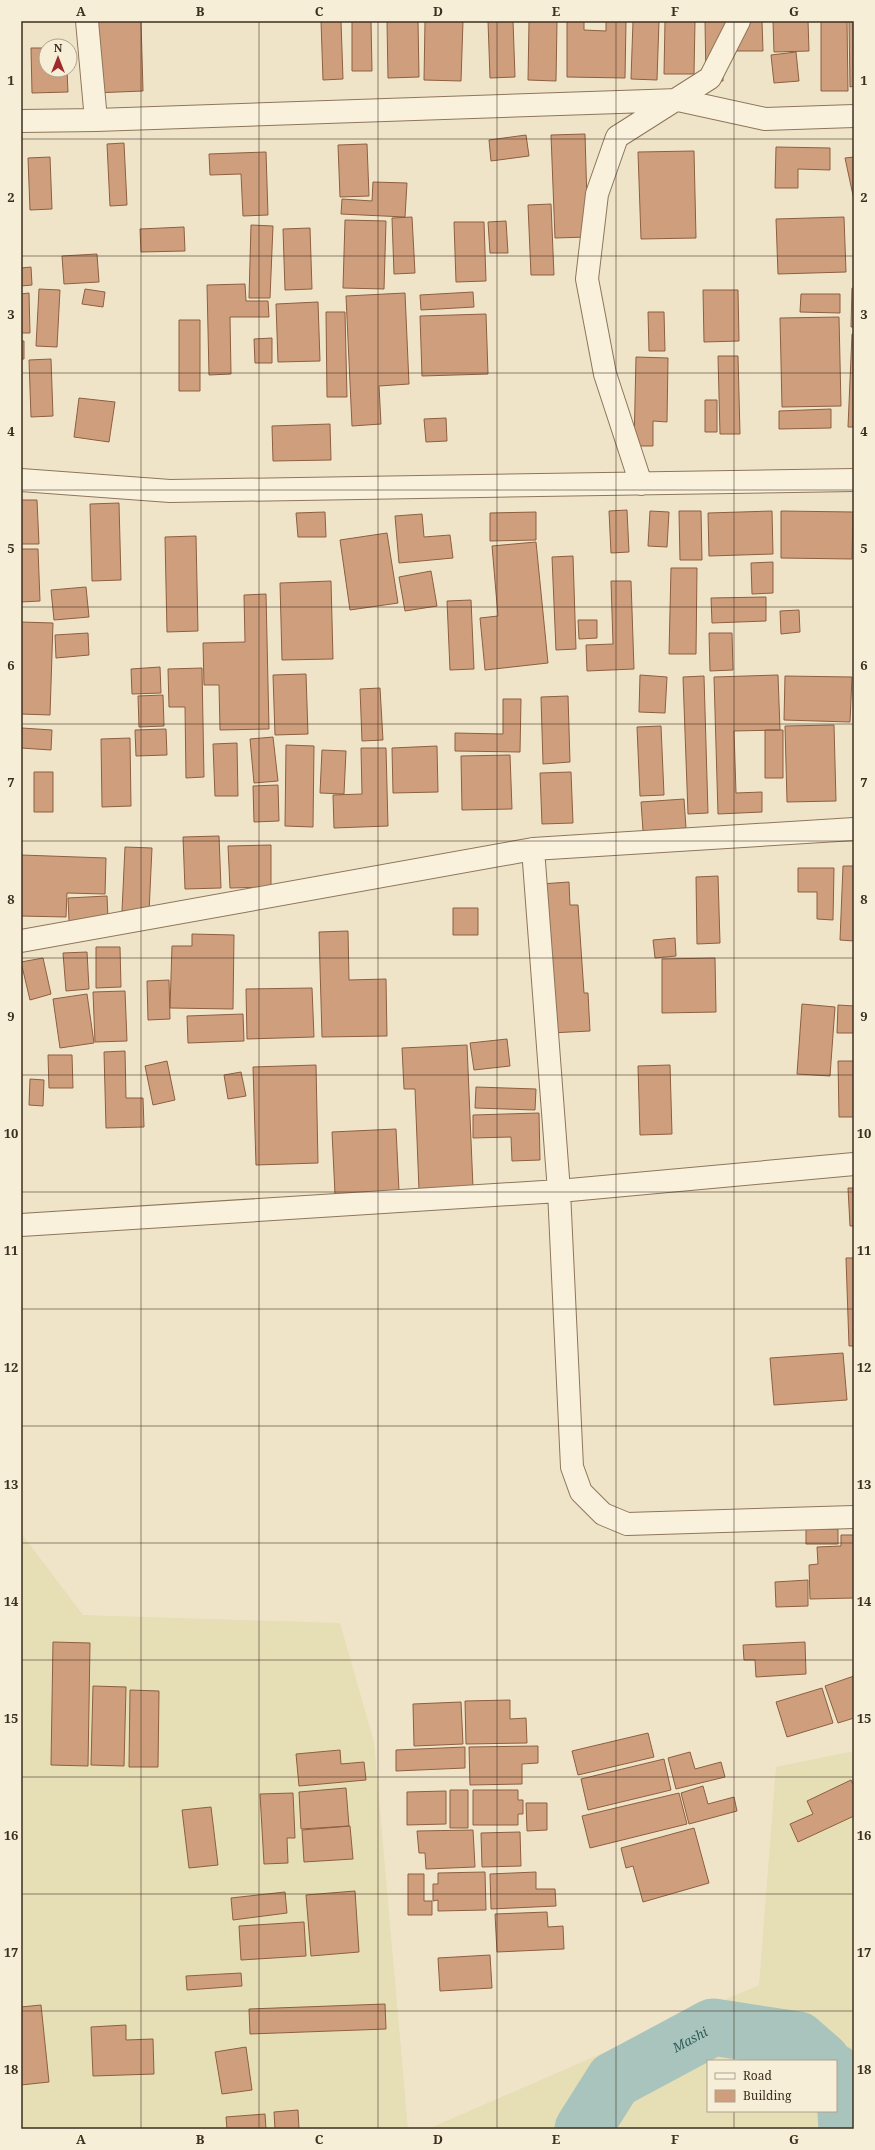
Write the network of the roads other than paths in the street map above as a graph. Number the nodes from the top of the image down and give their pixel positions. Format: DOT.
graph roads {
  1 [pos="87,21"];
  2 [pos="739,21"];
  3 [pos="678,100"];
  4 [pos="854,116"];
  5 [pos="96,120"];
  6 [pos="21,121"];
  7 [pos="21,480"];
  8 [pos="854,480"];
  9 [pos="641,484"];
  10 [pos="854,829"];
  11 [pos="533,849"];
  12 [pos="21,941"];
  13 [pos="854,1164"];
  14 [pos="559,1191"];
  15 [pos="21,1225"];
  16 [pos="854,1517"];
  1 -- 5 [label="street"];
  2 -- 3 [label="street"];
  3 -- 4 [label="street"];
  3 -- 5 [label="street"];
  3 -- 9 [label="street"];
  5 -- 6 [label="street"];
  7 -- 9 [label="street"];
  8 -- 9 [label="street"];
  10 -- 11 [label="street"];
  11 -- 12 [label="street"];
  11 -- 14 [label="street"];
  13 -- 14 [label="street"];
  14 -- 15 [label="street"];
  14 -- 16 [label="street"];
}
